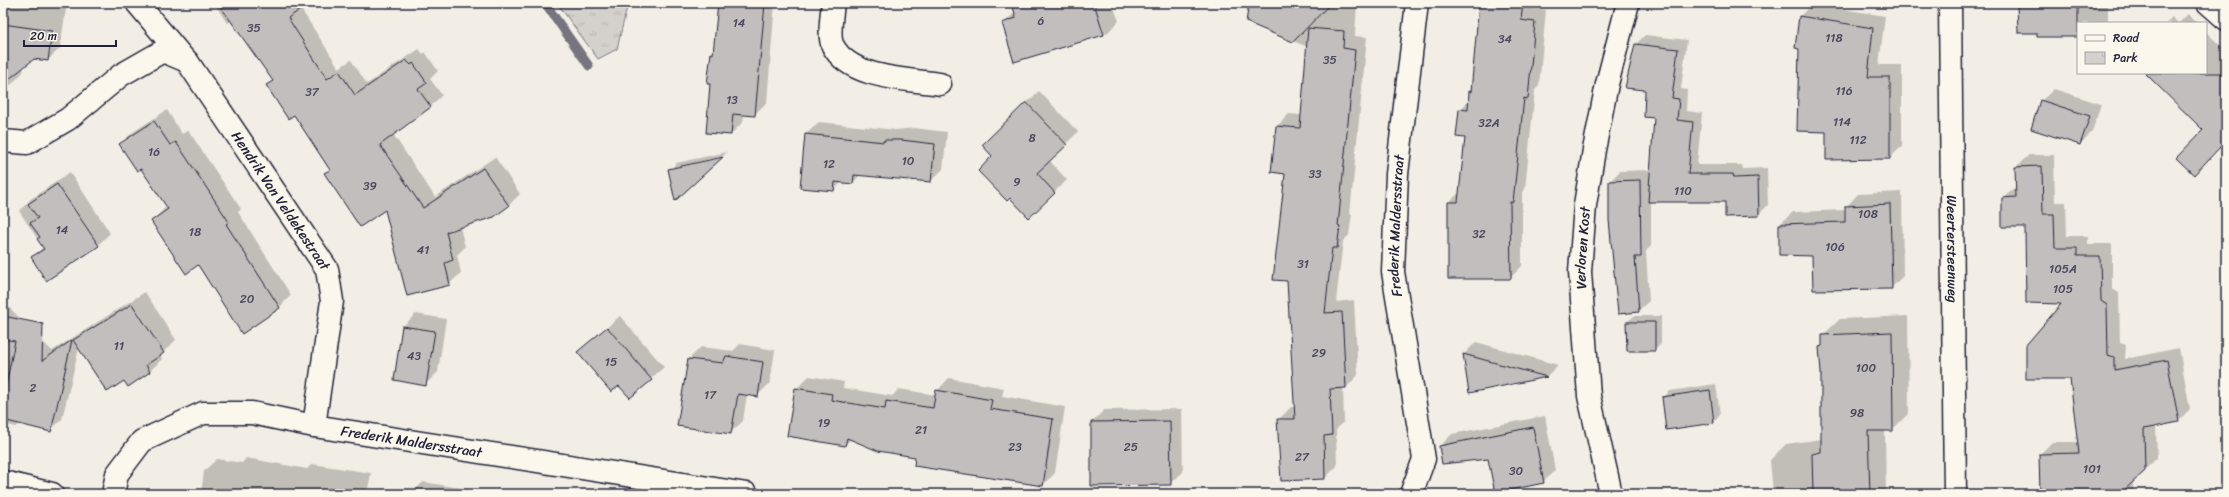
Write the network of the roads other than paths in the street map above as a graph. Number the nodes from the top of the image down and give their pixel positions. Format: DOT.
graph roads {
  1 [pos="138,3"];
  2 [pos="833,3"];
  3 [pos="1417,3"];
  4 [pos="1628,3"];
  5 [pos="1950,3"];
  6 [pos="2208,3"];
  7 [pos="2226,19"];
  8 [pos="186,61"];
  9 [pos="940,84"];
  10 [pos="3,141"];
  11 [pos="314,426"];
  12 [pos="3,482"];
  13 [pos="52,494"];
  14 [pos="113,494"];
  15 [pos="747,494"];
  16 [pos="1411,494"];
  17 [pos="1611,494"];
  18 [pos="1955,494"];
  1 -- 8 [label="street, Hendrik Van Veldekestraat"];
  2 -- 9 [label="street"];
  3 -- 16 [label="street, Frederik Maldersstraat"];
  4 -- 17 [label="street, Verloren Kost"];
  5 -- 18 [label="street, Weertersteenweg"];
  6 -- 7 [label="street"];
  8 -- 10 [label="street"];
  8 -- 11 [label="street, Hendrik Van Veldekestraat"];
  11 -- 14 [label="street, Frederik Maldersstraat"];
  11 -- 15 [label="street, Frederik Maldersstraat"];
  12 -- 13 [label="street"];
}
